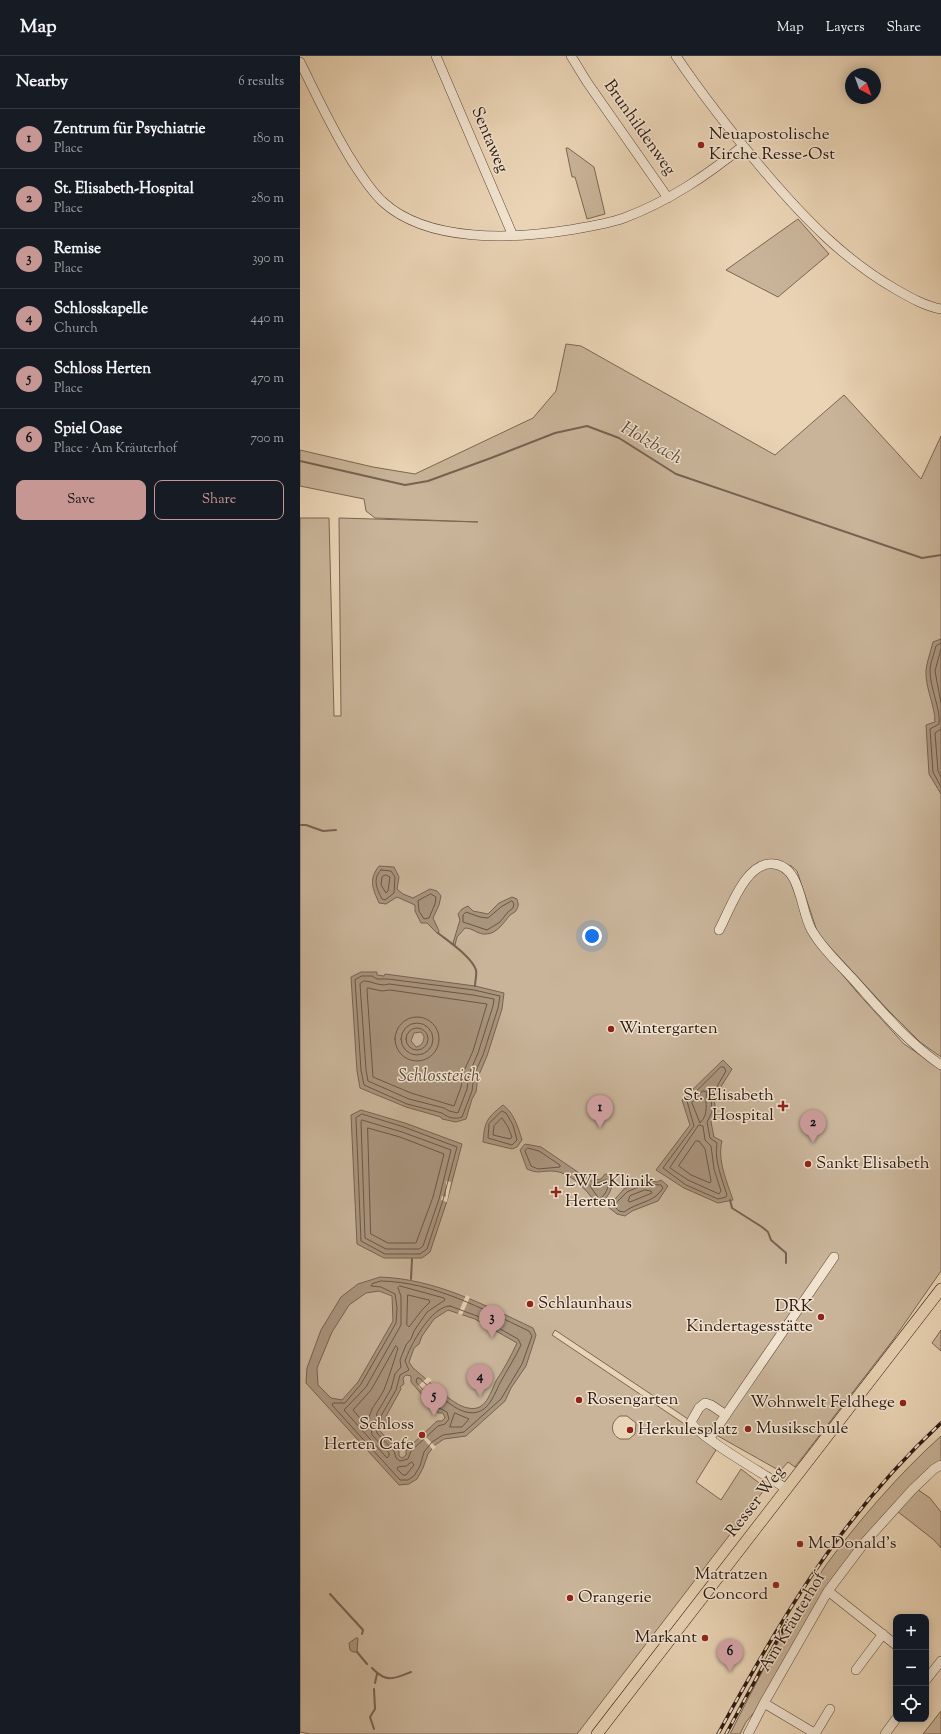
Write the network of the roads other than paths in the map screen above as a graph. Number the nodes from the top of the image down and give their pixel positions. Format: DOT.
graph roads {
  1 [pos="436,56"];
  2 [pos="571,56"];
  3 [pos="676,56"];
  4 [pos="300,62"];
  5 [pos="743,146"];
  6 [pos="668,198"];
  7 [pos="513,236"];
  8 [pos="941,309"];
  9 [pos="719,930"];
  10 [pos="941,1065"];
  11 [pos="834,1257"];
  12 [pos="941,1289"];
  13 [pos="726,1415"];
  14 [pos="710,1438"];
  15 [pos="941,1465"];
  16 [pos="787,1489"];
  17 [pos="828,1591"];
  18 [pos="883,1634"];
  19 [pos="893,1642"];
  20 [pos="941,1661"];
  21 [pos="856,1670"];
  22 [pos="929,1670"];
  23 [pos="764,1703"];
  24 [pos="830,1709"];
  25 [pos="894,1722"];
  26 [pos="597,1734"];
  27 [pos="748,1734"];
  28 [pos="815,1734"];
  29 [pos="885,1734"];
  1 -- 7 [label="street, Sentaweg"];
  2 -- 6 [label="street, Brunhildenweg"];
  3 -- 5 [label="street"];
  4 -- 7 [label="street"];
  5 -- 6 [label="street"];
  5 -- 8 [label="street"];
  6 -- 7 [label="street"];
  9 -- 10 [label="street"];
  11 -- 13 [label="street"];
  12 -- 16 [label="main road, Resser Weg"];
  13 -- 14 [label="street"];
  13 -- 14 [label="street"];
  14 -- 16 [label="street"];
  15 -- 17 [label="street, Am Kräuterhof"];
  16 -- 26 [label="main road, Resser Weg"];
  17 -- 18 [label="street"];
  17 -- 23 [label="street, Am Kräuterhof"];
  18 -- 19 [label="street"];
  18 -- 21 [label="street"];
  20 -- 22 [label="street"];
  23 -- 27 [label="street, Am Kräuterhof"];
  23 -- 28 [label="street"];
  24 -- 28 [label="street"];
  25 -- 29 [label="street"];
}
